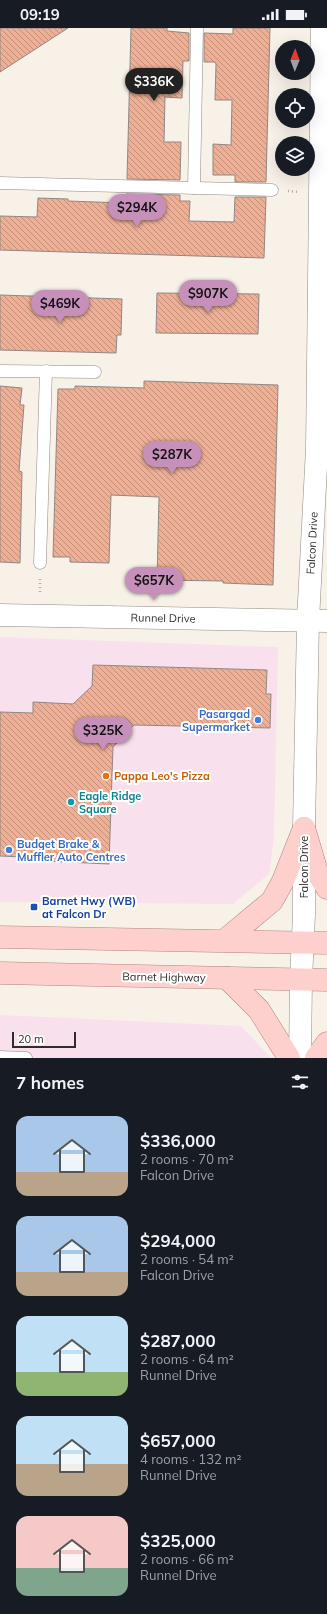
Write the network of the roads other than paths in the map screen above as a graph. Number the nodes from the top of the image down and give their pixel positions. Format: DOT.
graph roads {
  1 [pos="197,28"];
  2 [pos="322,28"];
  3 [pos="324,158"];
  4 [pos="0,183"];
  5 [pos="194,188"];
  6 [pos="272,190"];
  7 [pos="323,326"];
  8 [pos="0,371"];
  9 [pos="46,371"];
  10 [pos="95,372"];
  11 [pos="323,399"];
  12 [pos="322,448"];
  13 [pos="40,563"];
  14 [pos="0,615"];
  15 [pos="318,621"];
  16 [pos="304,828"];
  17 [pos="327,888"];
  18 [pos="0,937"];
  19 [pos="226,940"];
  20 [pos="303,942"];
  21 [pos="327,943"];
  22 [pos="0,973"];
  23 [pos="227,978"];
  24 [pos="301,980"];
  25 [pos="327,980"];
  26 [pos="327,1043"];
  27 [pos="0,1057"];
  28 [pos="26,1058"];
  29 [pos="289,1058"];
  30 [pos="300,1058"];
  31 [pos="316,1058"];
  1 -- 5 [label="lane"];
  2 -- 3 [label="street, Falcon Drive"];
  3 -- 7 [label="street, Falcon Drive"];
  4 -- 5 [label="lane"];
  5 -- 6 [label="lane"];
  7 -- 11 [label="street, Falcon Drive"];
  8 -- 9 [label="lane"];
  9 -- 10 [label="lane"];
  9 -- 13 [label="lane"];
  11 -- 12 [label="street, Falcon Drive"];
  12 -- 15 [label="street, Falcon Drive"];
  14 -- 15 [label="street, Runnel Drive"];
  15 -- 16 [label="street, Falcon Drive"];
  16 -- 17 [label="main road"];
  16 -- 19 [label="main road"];
  16 -- 20 [label="street, Falcon Drive"];
  18 -- 19 [label="main road"];
  19 -- 20 [label="main road"];
  20 -- 21 [label="main road"];
  20 -- 24 [label="street, Falcon Drive"];
  22 -- 23 [label="main road, Barnet Highway"];
  23 -- 24 [label="main road, Barnet Highway"];
  23 -- 29 [label="main road"];
  24 -- 25 [label="main road, Barnet Highway"];
  24 -- 30 [label="street, Falcon Drive"];
  26 -- 31 [label="main road"];
  27 -- 28 [label="lane"];
}
